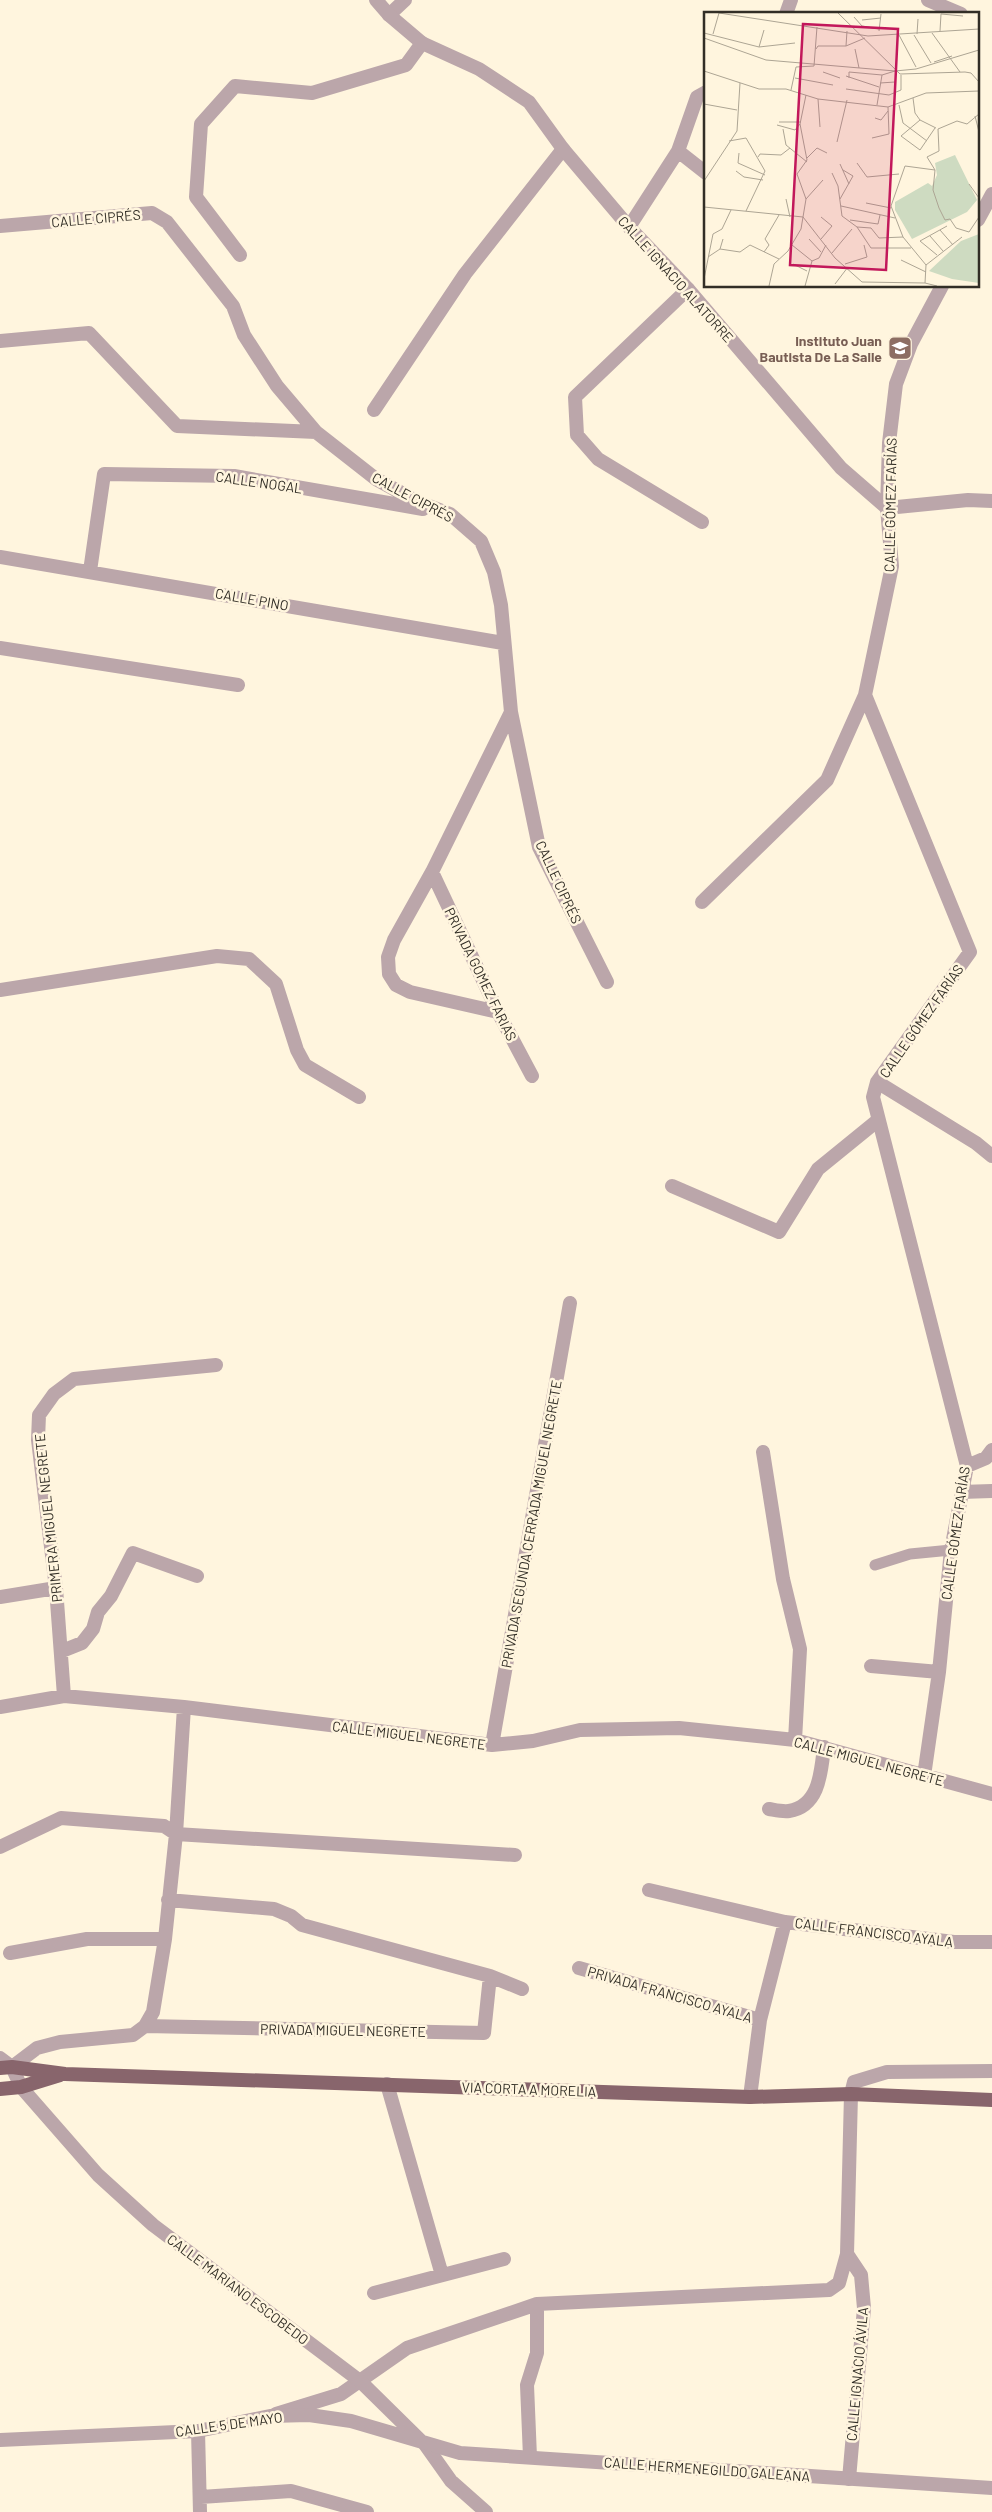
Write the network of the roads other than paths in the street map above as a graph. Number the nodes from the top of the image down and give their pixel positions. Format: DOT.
graph roads {
  1 [pos="376,0"];
  2 [pos="405,0"];
  3 [pos="792,0"];
  4 [pos="928,0"];
  5 [pos="787,12"];
  6 [pos="956,12"];
  7 [pos="389,15"];
  8 [pos="422,43"];
  9 [pos="704,93"];
  10 [pos="563,149"];
  11 [pos="678,151"];
  12 [pos="704,171"];
  13 [pos="992,194"];
  14 [pos="980,210"];
  15 [pos="0,226"];
  16 [pos="628,227"];
  17 [pos="240,255"];
  18 [pos="941,288"];
  19 [pos="688,289"];
  20 [pos="0,341"];
  21 [pos="374,410"];
  22 [pos="316,432"];
  23 [pos="992,501"];
  24 [pos="888,508"];
  25 [pos="450,514"];
  26 [pos="702,522"];
  27 [pos="0,557"];
  28 [pos="90,571"];
  29 [pos="503,642"];
  30 [pos="0,648"];
  31 [pos="238,685"];
  32 [pos="865,695"];
  33 [pos="511,712"];
  34 [pos="432,872"];
  35 [pos="702,902"];
  36 [pos="607,982"];
  37 [pos="0,990"];
  38 [pos="498,1012"];
  39 [pos="532,1076"];
  40 [pos="877,1082"];
  41 [pos="359,1097"];
  42 [pos="877,1121"];
  43 [pos="992,1156"];
  44 [pos="672,1186"];
  45 [pos="570,1303"];
  46 [pos="216,1365"];
  47 [pos="992,1450"];
  48 [pos="762,1452"];
  49 [pos="967,1466"];
  50 [pos="992,1491"];
  51 [pos="961,1492"];
  52 [pos="951,1550"];
  53 [pos="875,1565"];
  54 [pos="197,1576"];
  55 [pos="56,1588"];
  56 [pos="0,1597"];
  57 [pos="62,1651"];
  58 [pos="870,1666"];
  59 [pos="938,1672"];
  60 [pos="64,1696"];
  61 [pos="0,1707"];
  62 [pos="184,1707"];
  63 [pos="795,1740"];
  64 [pos="492,1745"];
  65 [pos="824,1747"];
  66 [pos="924,1776"];
  67 [pos="992,1794"];
  68 [pos="769,1809"];
  69 [pos="176,1834"];
  70 [pos="0,1848"];
  71 [pos="514,1855"];
  72 [pos="649,1890"];
  73 [pos="168,1900"];
  74 [pos="785,1922"];
  75 [pos="165,1939"];
  76 [pos="992,1942"];
  77 [pos="10,1953"];
  78 [pos="579,1968"];
  79 [pos="490,1976"];
  80 [pos="522,1989"];
  81 [pos="760,2020"];
  82 [pos="145,2026"];
  83 [pos="0,2058"];
  84 [pos="6,2068"];
  85 [pos="992,2071"];
  86 [pos="65,2074"];
  87 [pos="387,2084"];
  88 [pos="21,2087"];
  89 [pos="0,2089"];
  90 [pos="851,2094"];
  91 [pos="750,2097"];
  92 [pos="992,2100"];
  93 [pos="847,2254"];
  94 [pos="504,2259"];
  95 [pos="442,2275"];
  96 [pos="374,2293"];
  97 [pos="537,2304"];
  98 [pos="360,2381"];
  99 [pos="270,2416"];
  100 [pos="198,2431"];
  101 [pos="0,2440"];
  102 [pos="424,2443"];
  103 [pos="530,2457"];
  104 [pos="849,2479"];
  105 [pos="992,2488"];
  106 [pos="201,2498"];
  107 [pos="200,2512"];
  108 [pos="367,2512"];
  109 [pos="486,2512"];
  1 -- 7 [label="street, CALLE IGNACIO ALATORRE"];
  2 -- 7 [label="street"];
  3 -- 5 [label="street"];
  4 -- 6 [label="street"];
  7 -- 8 [label="street, CALLE IGNACIO ALATORRE"];
  8 -- 10 [label="street, CALLE IGNACIO ALATORRE"];
  8 -- 17 [label="street"];
  9 -- 11 [label="street"];
  10 -- 16 [label="street, CALLE IGNACIO ALATORRE"];
  10 -- 21 [label="street"];
  11 -- 12 [label="street"];
  11 -- 16 [label="street"];
  13 -- 14 [label="street"];
  15 -- 22 [label="street, CALLE CIPRÉS"];
  16 -- 19 [label="street, CALLE IGNACIO ALATORRE"];
  18 -- 24 [label="street, CALLE GÓMEZ FARÍAS"];
  19 -- 24 [label="street, CALLE IGNACIO ALATORRE"];
  19 -- 26 [label="street"];
  20 -- 22 [label="street"];
  22 -- 25 [label="street, CALLE CIPRÉS"];
  23 -- 24 [label="street"];
  24 -- 32 [label="street, CALLE GÓMEZ FARÍAS"];
  25 -- 28 [label="street, CALLE NOGAL"];
  25 -- 29 [label="street, CALLE CIPRÉS"];
  27 -- 28 [label="street, CALLE PINO"];
  28 -- 29 [label="street, CALLE PINO"];
  29 -- 33 [label="street, CALLE CIPRÉS"];
  30 -- 31 [label="street"];
  32 -- 35 [label="street"];
  32 -- 40 [label="street, CALLE GÓMEZ FARÍAS"];
  33 -- 34 [label="street"];
  33 -- 36 [label="street, CALLE CIPRÉS"];
  34 -- 38 [label="street, PRIVADA GOMEZ FARIAS"];
  34 -- 38 [label="street"];
  37 -- 41 [label="street"];
  38 -- 39 [label="street, PRIVADA GOMEZ FARIAS"];
  40 -- 42 [label="street, CALLE GÓMEZ FARÍAS"];
  40 -- 43 [label="street"];
  42 -- 44 [label="street"];
  42 -- 49 [label="street, CALLE GÓMEZ FARÍAS"];
  45 -- 64 [label="street, PRIVADA SEGUNDA CERRADA MIGUEL NEGRETE"];
  46 -- 55 [label="street, PRIMERA MIGUEL NEGRETE"];
  47 -- 49 [label="street"];
  48 -- 63 [label="street"];
  49 -- 51 [label="street, CALLE GÓMEZ FARÍAS"];
  50 -- 51 [label="street"];
  51 -- 52 [label="street, CALLE GÓMEZ FARÍAS"];
  52 -- 53 [label="lane"];
  52 -- 59 [label="street, CALLE GÓMEZ FARÍAS"];
  54 -- 57 [label="street"];
  55 -- 56 [label="street"];
  55 -- 57 [label="street, PRIMERA MIGUEL NEGRETE"];
  57 -- 60 [label="street, PRIMERA MIGUEL NEGRETE"];
  58 -- 59 [label="street"];
  59 -- 66 [label="street, CALLE GÓMEZ FARÍAS"];
  60 -- 61 [label="street, CALLE MIGUEL NEGRETE"];
  60 -- 62 [label="street, CALLE MIGUEL NEGRETE"];
  62 -- 64 [label="street, CALLE MIGUEL NEGRETE"];
  62 -- 69 [label="street"];
  63 -- 64 [label="street, CALLE MIGUEL NEGRETE"];
  63 -- 65 [label="street, CALLE MIGUEL NEGRETE"];
  65 -- 66 [label="street, CALLE MIGUEL NEGRETE"];
  65 -- 68 [label="street"];
  66 -- 67 [label="street, CALLE MIGUEL NEGRETE"];
  69 -- 70 [label="street"];
  69 -- 71 [label="street"];
  69 -- 73 [label="street"];
  72 -- 74 [label="street"];
  73 -- 75 [label="street"];
  73 -- 79 [label="street"];
  74 -- 76 [label="street, CALLE FRANCISCO AYALA"];
  74 -- 81 [label="street, CALLE FRANCISCO AYALA"];
  75 -- 77 [label="street"];
  75 -- 82 [label="street"];
  78 -- 81 [label="street, PRIVADA FRANCISCO AYALA"];
  79 -- 80 [label="street"];
  79 -- 82 [label="street, PRIVADA MIGUEL NEGRETE"];
  81 -- 91 [label="street, CALLE FRANCISCO AYALA"];
  82 -- 84 [label="street, PRIVADA MIGUEL NEGRETE"];
  83 -- 84 [label="street, CALLE MARIANO ESCOBEDO"];
  84 -- 86 [label="main road, VIA CORTA A MORELIA"];
  84 -- 88 [label="street, CALLE MARIANO ESCOBEDO"];
  85 -- 90 [label="street"];
  86 -- 87 [label="main road, VIA CORTA A MORELIA"];
  86 -- 88 [label="main road, VIA CORTA A MORELIA"];
  87 -- 91 [label="main road, VIA CORTA A MORELIA"];
  87 -- 95 [label="street"];
  88 -- 89 [label="main road, VIA CORTA A MORELIA"];
  88 -- 98 [label="street, CALLE MARIANO ESCOBEDO"];
  90 -- 91 [label="main road, VIA CORTA A MORELIA"];
  90 -- 92 [label="main road, VIA CORTA A MORELIA"];
  90 -- 93 [label="street"];
  93 -- 97 [label="street"];
  93 -- 104 [label="street, CALLE IGNACIO ÁVILA"];
  94 -- 95 [label="street"];
  95 -- 96 [label="street"];
  97 -- 98 [label="street"];
  97 -- 103 [label="street"];
  98 -- 99 [label="street"];
  98 -- 102 [label="street, CALLE MARIANO ESCOBEDO"];
  99 -- 100 [label="street, CALLE 5 DE MAYO"];
  99 -- 102 [label="street, CALLE 5 DE MAYO"];
  100 -- 101 [label="street, CALLE 5 DE MAYO"];
  100 -- 106 [label="street"];
  102 -- 103 [label="street, CALLE HERMENEGILDO GALEANA"];
  102 -- 109 [label="street, CALLE MARIANO ESCOBEDO"];
  103 -- 104 [label="street, CALLE HERMENEGILDO GALEANA"];
  104 -- 105 [label="street, CALLE HERMENEGILDO GALEANA"];
  106 -- 107 [label="street"];
  106 -- 108 [label="street"];
}
